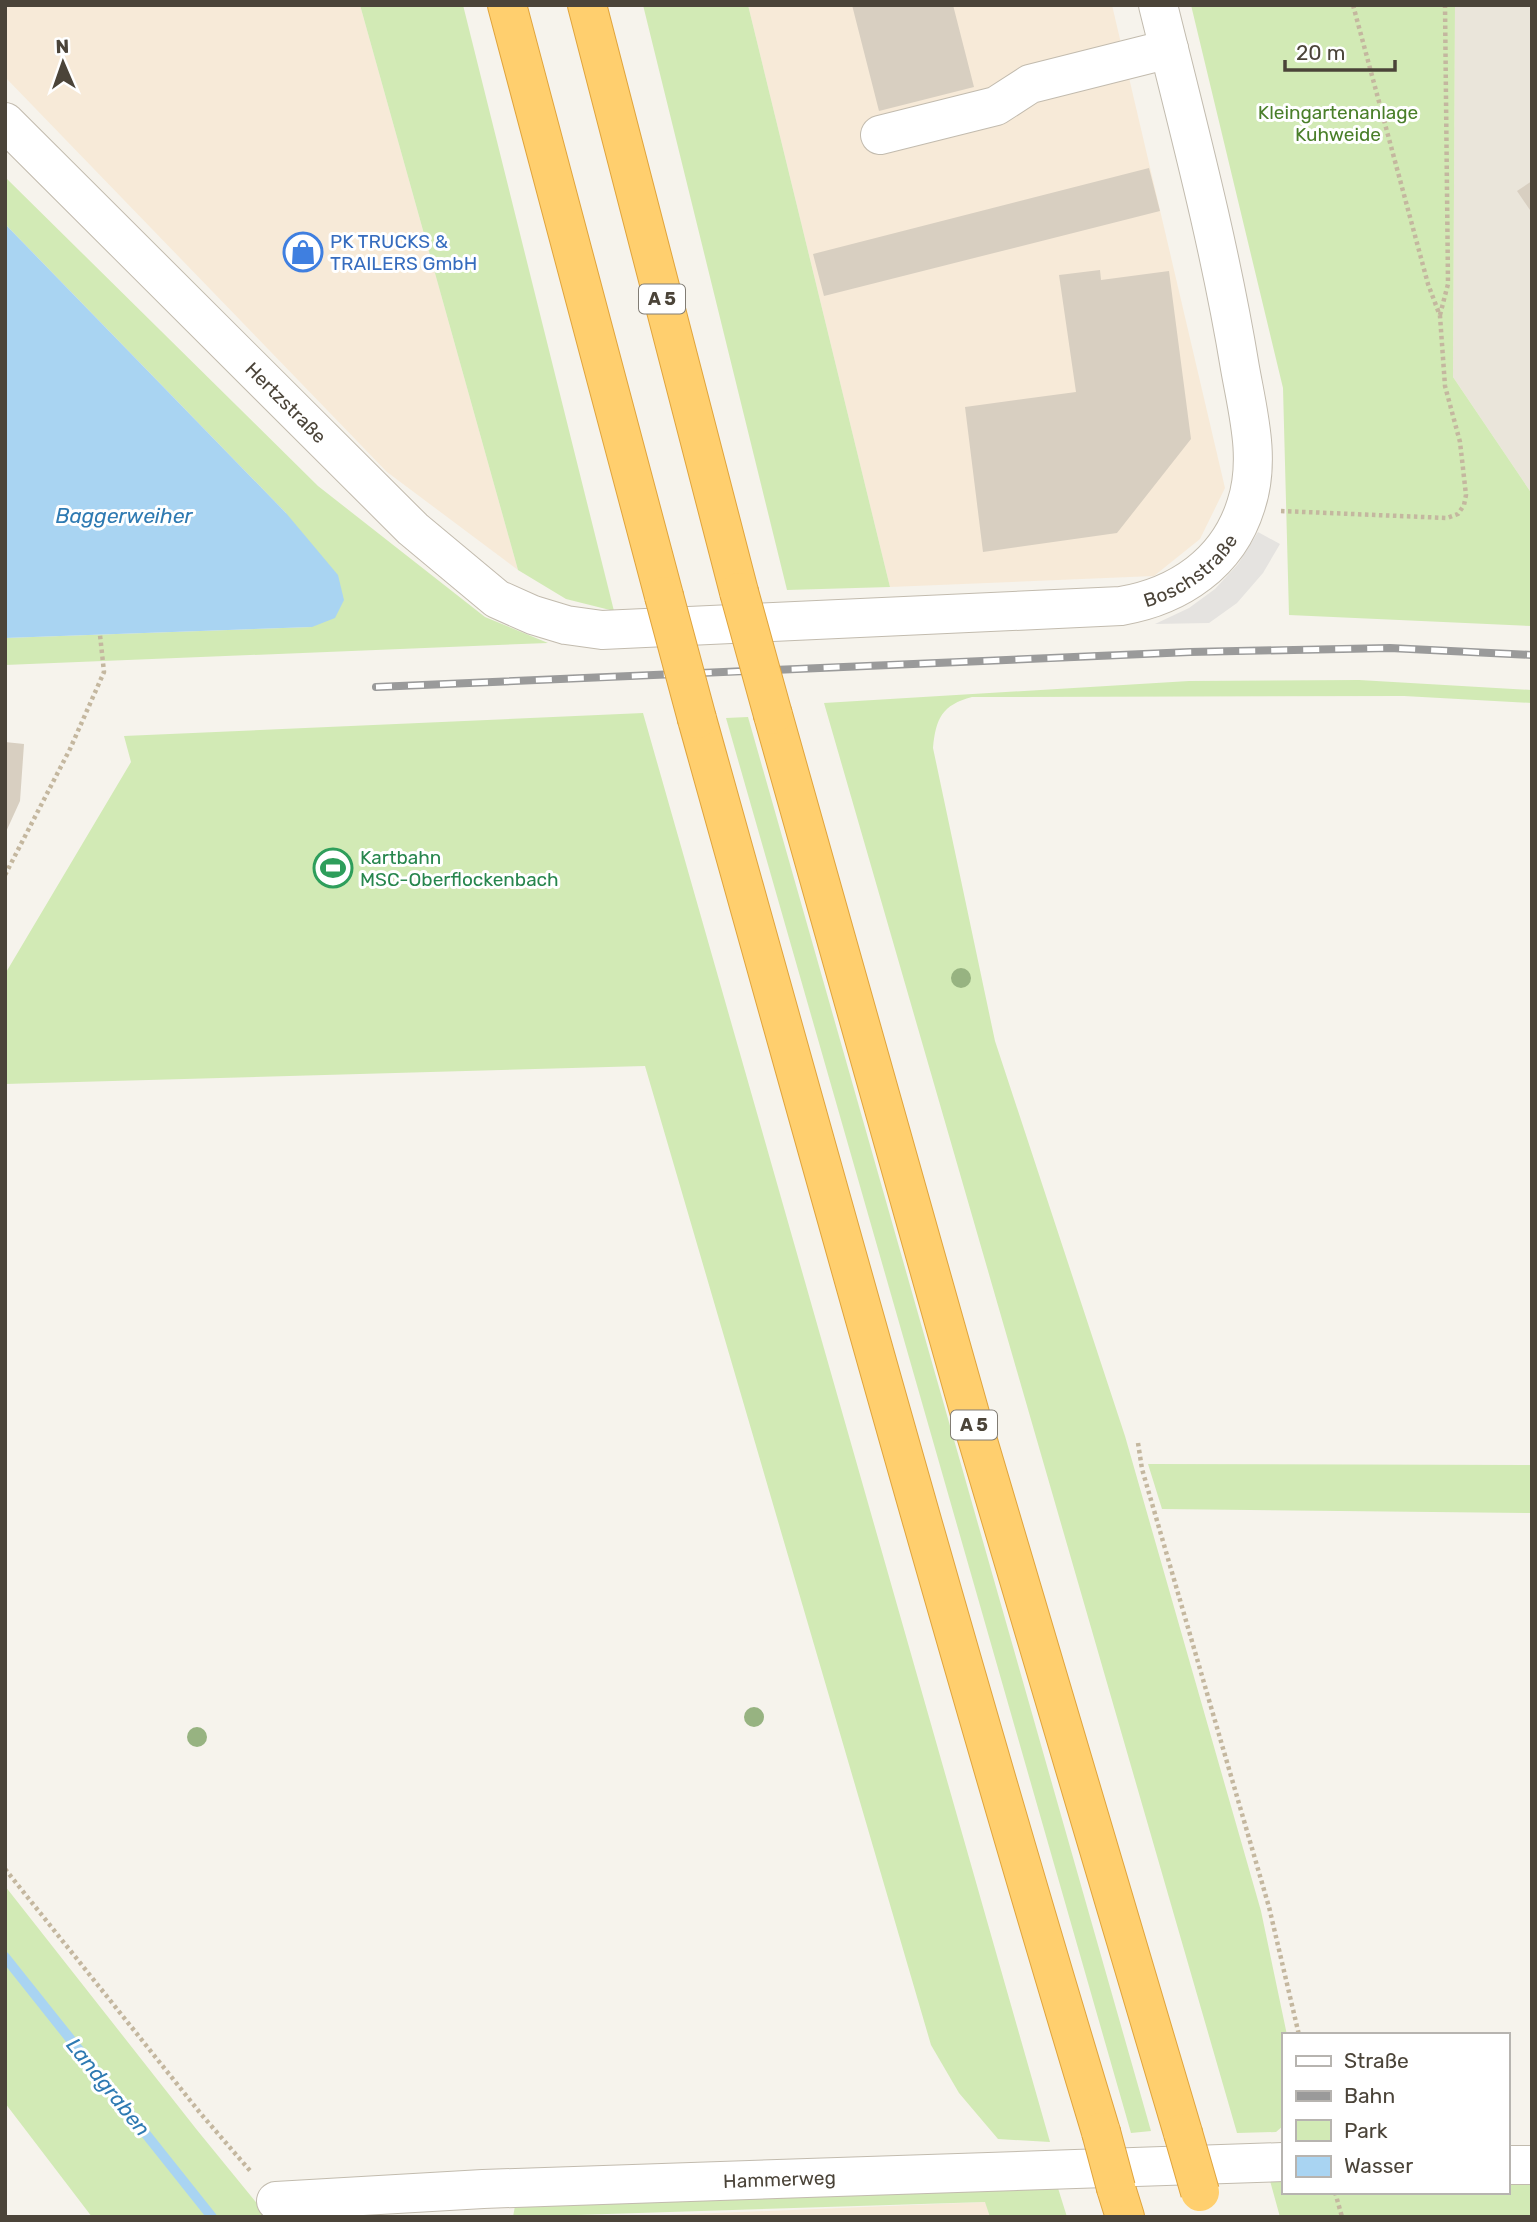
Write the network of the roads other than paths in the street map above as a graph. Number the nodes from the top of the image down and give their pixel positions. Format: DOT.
graph roads {
  1 [pos="507,5"];
  2 [pos="587,5"];
  3 [pos="1158,5"];
  4 [pos="1168,49"];
  5 [pos="5,122"];
  6 [pos="880,135"];
  7 [pos="602,630"];
  8 [pos="1282,2162"];
  9 [pos="1509,2165"];
  10 [pos="1532,2165"];
  11 [pos="276,2200"];
  12 [pos="1120,2203"];
  13 [pos="1204,2204"];
  1 -- 12 [label="highway, bridge"];
  2 -- 13 [label="highway, A 5, bridge"];
  3 -- 4 [label="street, Boschstraße"];
  4 -- 6 [label="street"];
  4 -- 7 [label="street, Boschstraße"];
  5 -- 7 [label="street, Hertzstraße"];
  8 -- 11 [label="street, Hammerweg"];
  9 -- 10 [label="street"];
}
